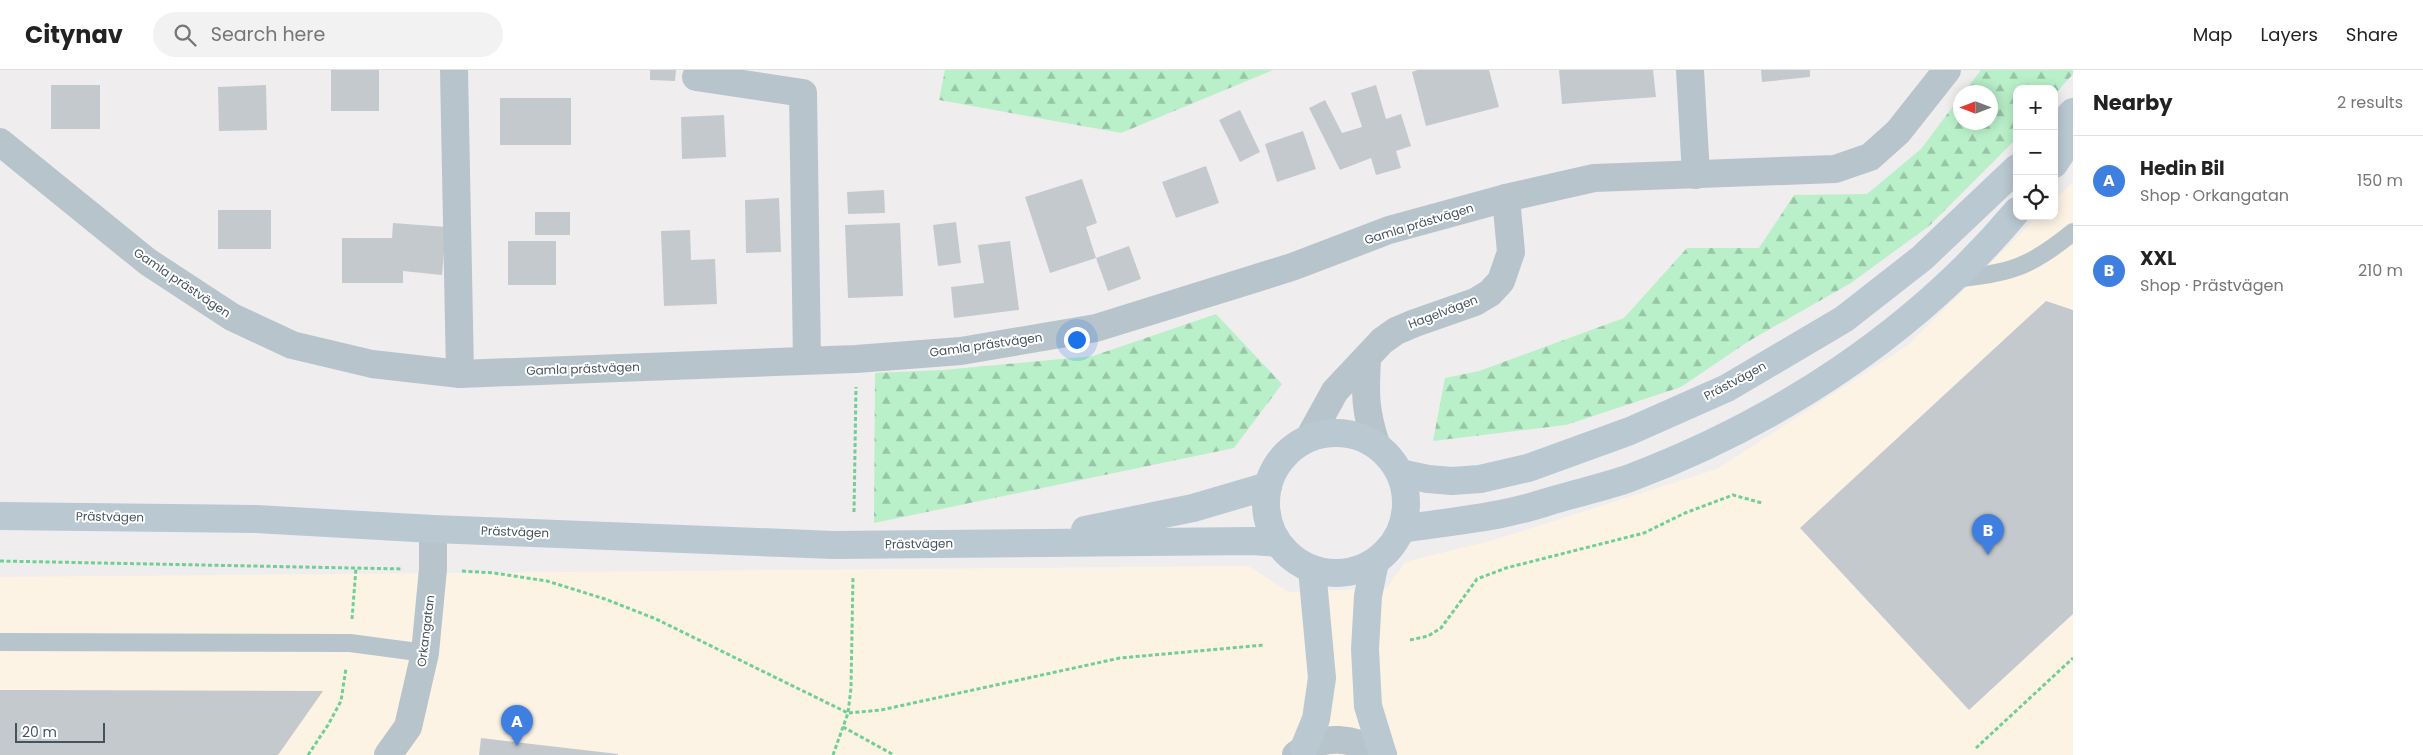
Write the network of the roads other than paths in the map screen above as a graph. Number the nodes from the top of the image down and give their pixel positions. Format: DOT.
graph roads {
  1 [pos="454,70"];
  2 [pos="1690,70"];
  3 [pos="1947,70"];
  4 [pos="696,77"];
  5 [pos="2073,112"];
  6 [pos="2058,126"];
  7 [pos="2073,135"];
  8 [pos="0,142"];
  9 [pos="2058,158"];
  10 [pos="2013,172"];
  11 [pos="1696,175"];
  12 [pos="1506,198"];
  13 [pos="2013,215"];
  14 [pos="2073,232"];
  15 [pos="1952,279"];
  16 [pos="1367,359"];
  17 [pos="807,360"];
  18 [pos="460,374"];
  19 [pos="1309,438"];
  20 [pos="1376,444"];
  21 [pos="1400,473"];
  22 [pos="1268,486"];
  23 [pos="0,516"];
  24 [pos="433,529"];
  25 [pos="1402,529"];
  26 [pos="1029,542"];
  27 [pos="1278,543"];
  28 [pos="1375,562"];
  29 [pos="1312,569"];
  30 [pos="0,642"];
  31 [pos="426,653"];
  32 [pos="1300,752"];
  33 [pos="388,755"];
  34 [pos="1383,755"];
  1 -- 18 [label="street"];
  2 -- 11 [label="street"];
  3 -- 11 [label="street, Gamla prästvägen"];
  4 -- 17 [label="street"];
  5 -- 6 [label="street"];
  7 -- 9 [label="street"];
  8 -- 18 [label="street, Gamla prästvägen"];
  10 -- 21 [label="street, Prästvägen"];
  11 -- 12 [label="street, Gamla prästvägen"];
  12 -- 16 [label="street, Hagelvägen"];
  12 -- 17 [label="street, Gamla prästvägen"];
  13 -- 15 [label="street"];
  14 -- 15 [label="lane"];
  15 -- 25 [label="street"];
  16 -- 19 [label="street, Hagelvägen"];
  16 -- 20 [label="street"];
  17 -- 18 [label="street, Gamla prästvägen"];
  19 -- 20 [label="street"];
  19 -- 22 [label="street"];
  20 -- 21 [label="street"];
  21 -- 25 [label="street"];
  22 -- 26 [label="street, Prästvägen"];
  22 -- 27 [label="street"];
  23 -- 24 [label="street, Prästvägen"];
  24 -- 26 [label="street, Prästvägen"];
  24 -- 31 [label="street, Orkangatan"];
  25 -- 28 [label="street"];
  26 -- 27 [label="street, Prästvägen"];
  27 -- 29 [label="street"];
  28 -- 29 [label="street"];
  28 -- 34 [label="street"];
  29 -- 32 [label="street"];
  30 -- 31 [label="lane"];
  31 -- 33 [label="street, Orkangatan"];
  32 -- 34 [label="street"];
}
